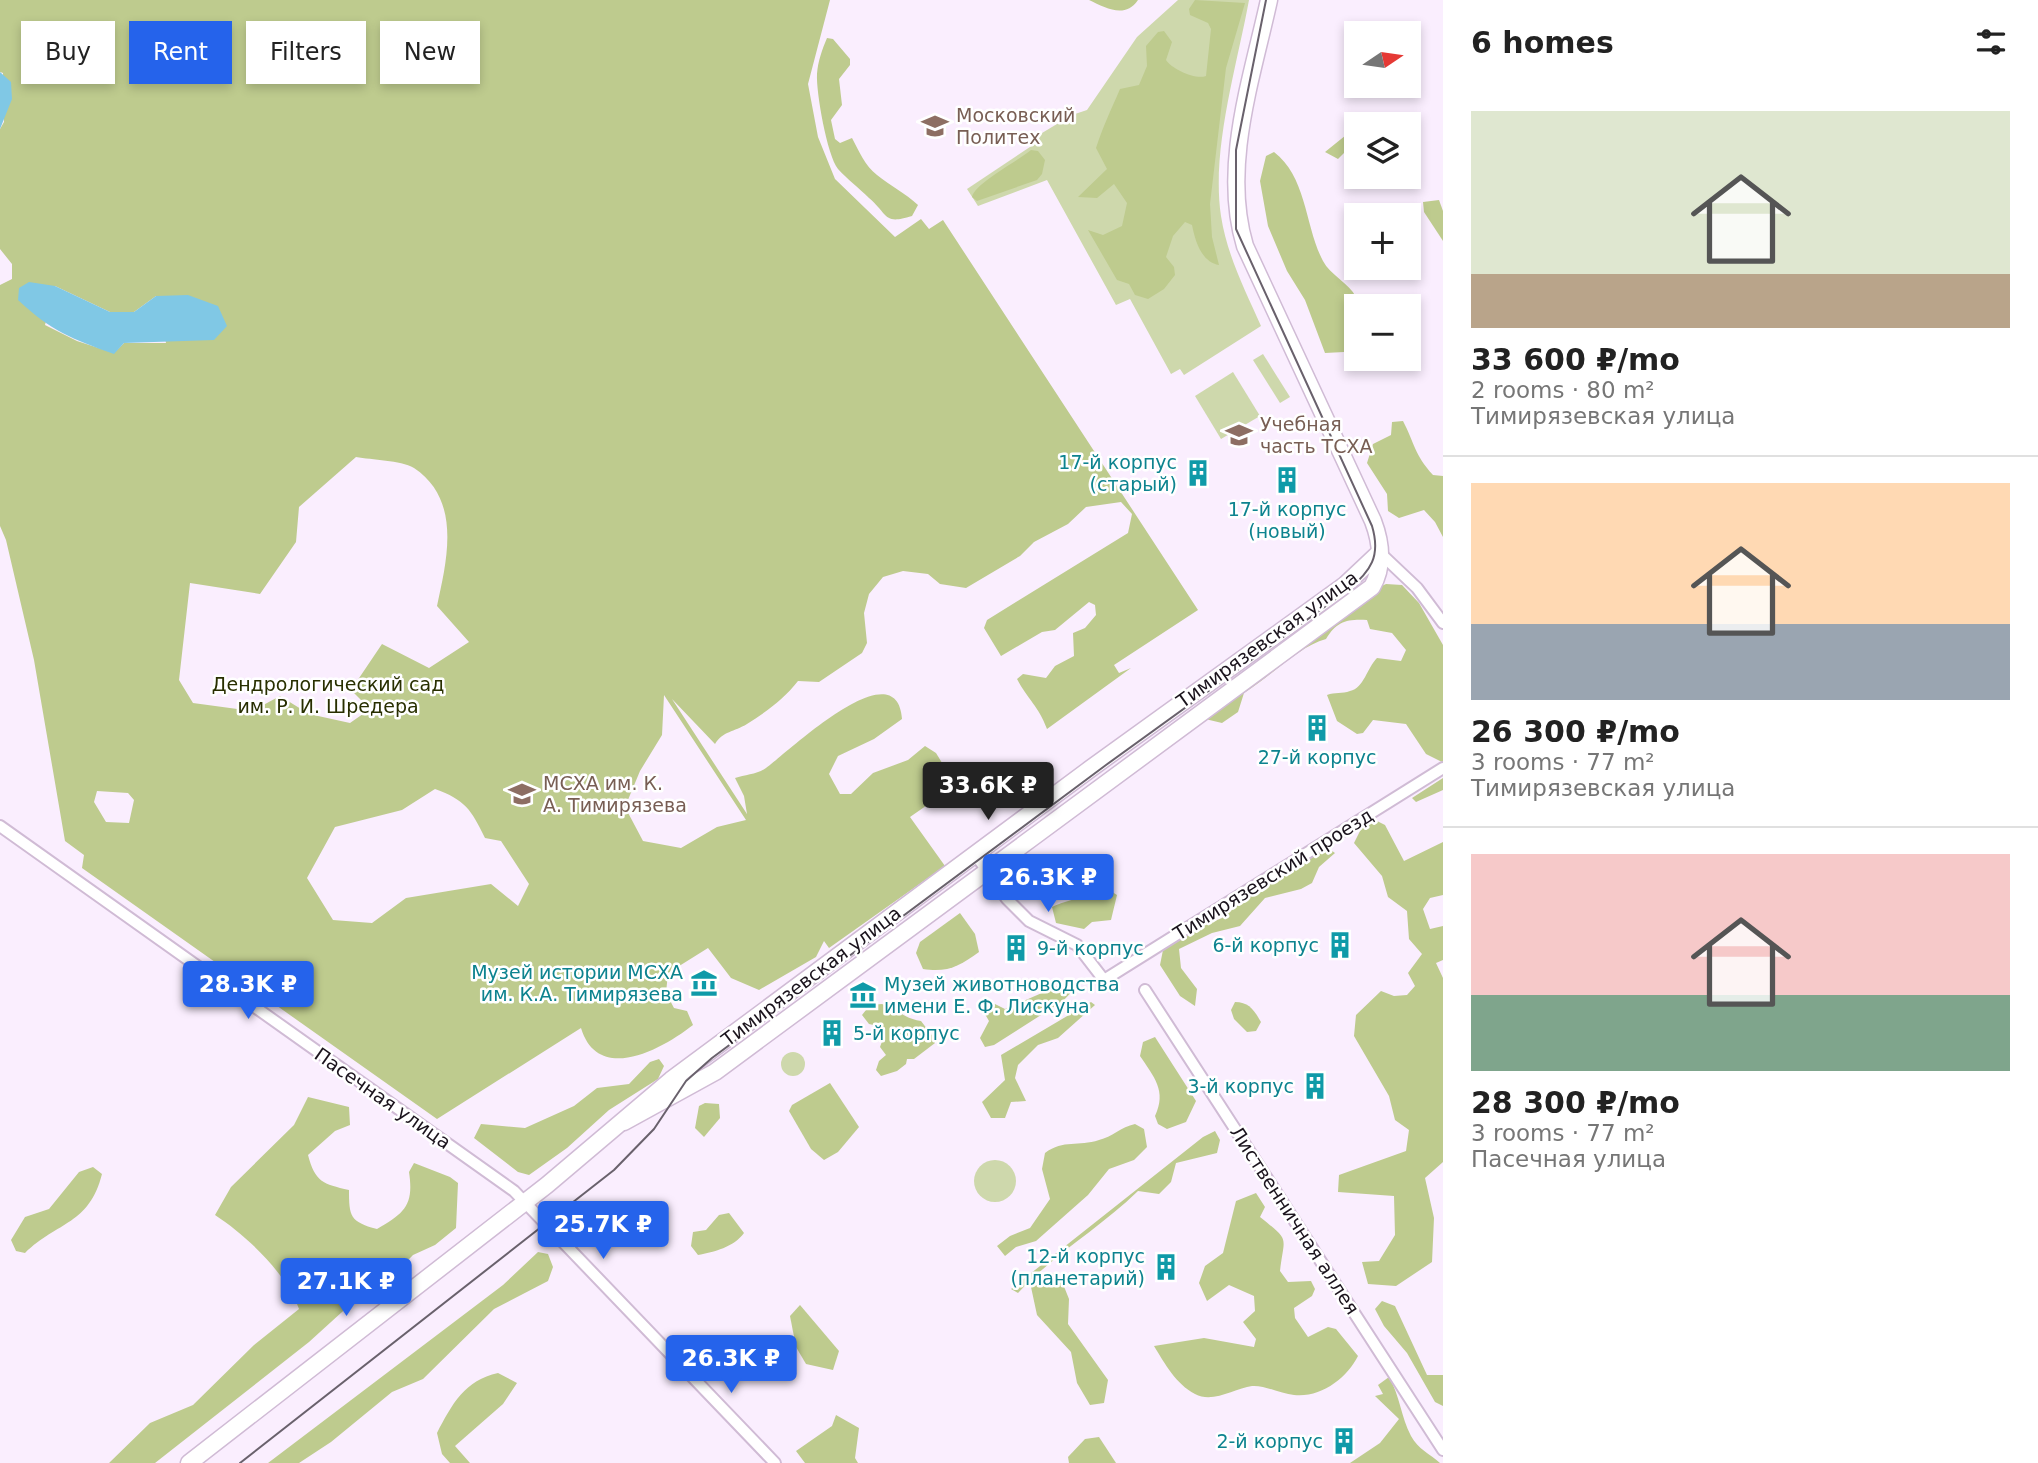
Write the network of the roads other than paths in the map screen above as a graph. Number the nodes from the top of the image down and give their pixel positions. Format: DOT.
graph roads {
  1 [pos="1269,0"];
  2 [pos="1379,553"];
  3 [pos="1443,623"];
  4 [pos="1443,768"];
  5 [pos="0,826"];
  6 [pos="975,854"];
  7 [pos="986,870"];
  8 [pos="1145,990"];
  9 [pos="624,1122"];
  10 [pos="526,1202"];
  11 [pos="1443,1450"];
  12 [pos="190,1463"];
  13 [pos="775,1463"];
  1 -- 2 [label="main road"];
  2 -- 3 [label="street"];
  2 -- 6 [label="main road, Тимирязевская улица"];
  2 -- 7 [label="main road, Тимирязевская улица"];
  4 -- 7 [label="street, Тимирязевский проезд"];
  5 -- 10 [label="street, Пасечная улица"];
  6 -- 7 [label="street"];
  6 -- 9 [label="main road, Тимирязевская улица"];
  7 -- 9 [label="main road, Тимирязевская улица"];
  8 -- 11 [label="street, Лиственничная аллея"];
  9 -- 10 [label="main road, Тимирязевская улица"];
  10 -- 12 [label="main road, Тимирязевская улица"];
  10 -- 13 [label="street, Пасечная улица"];
}
